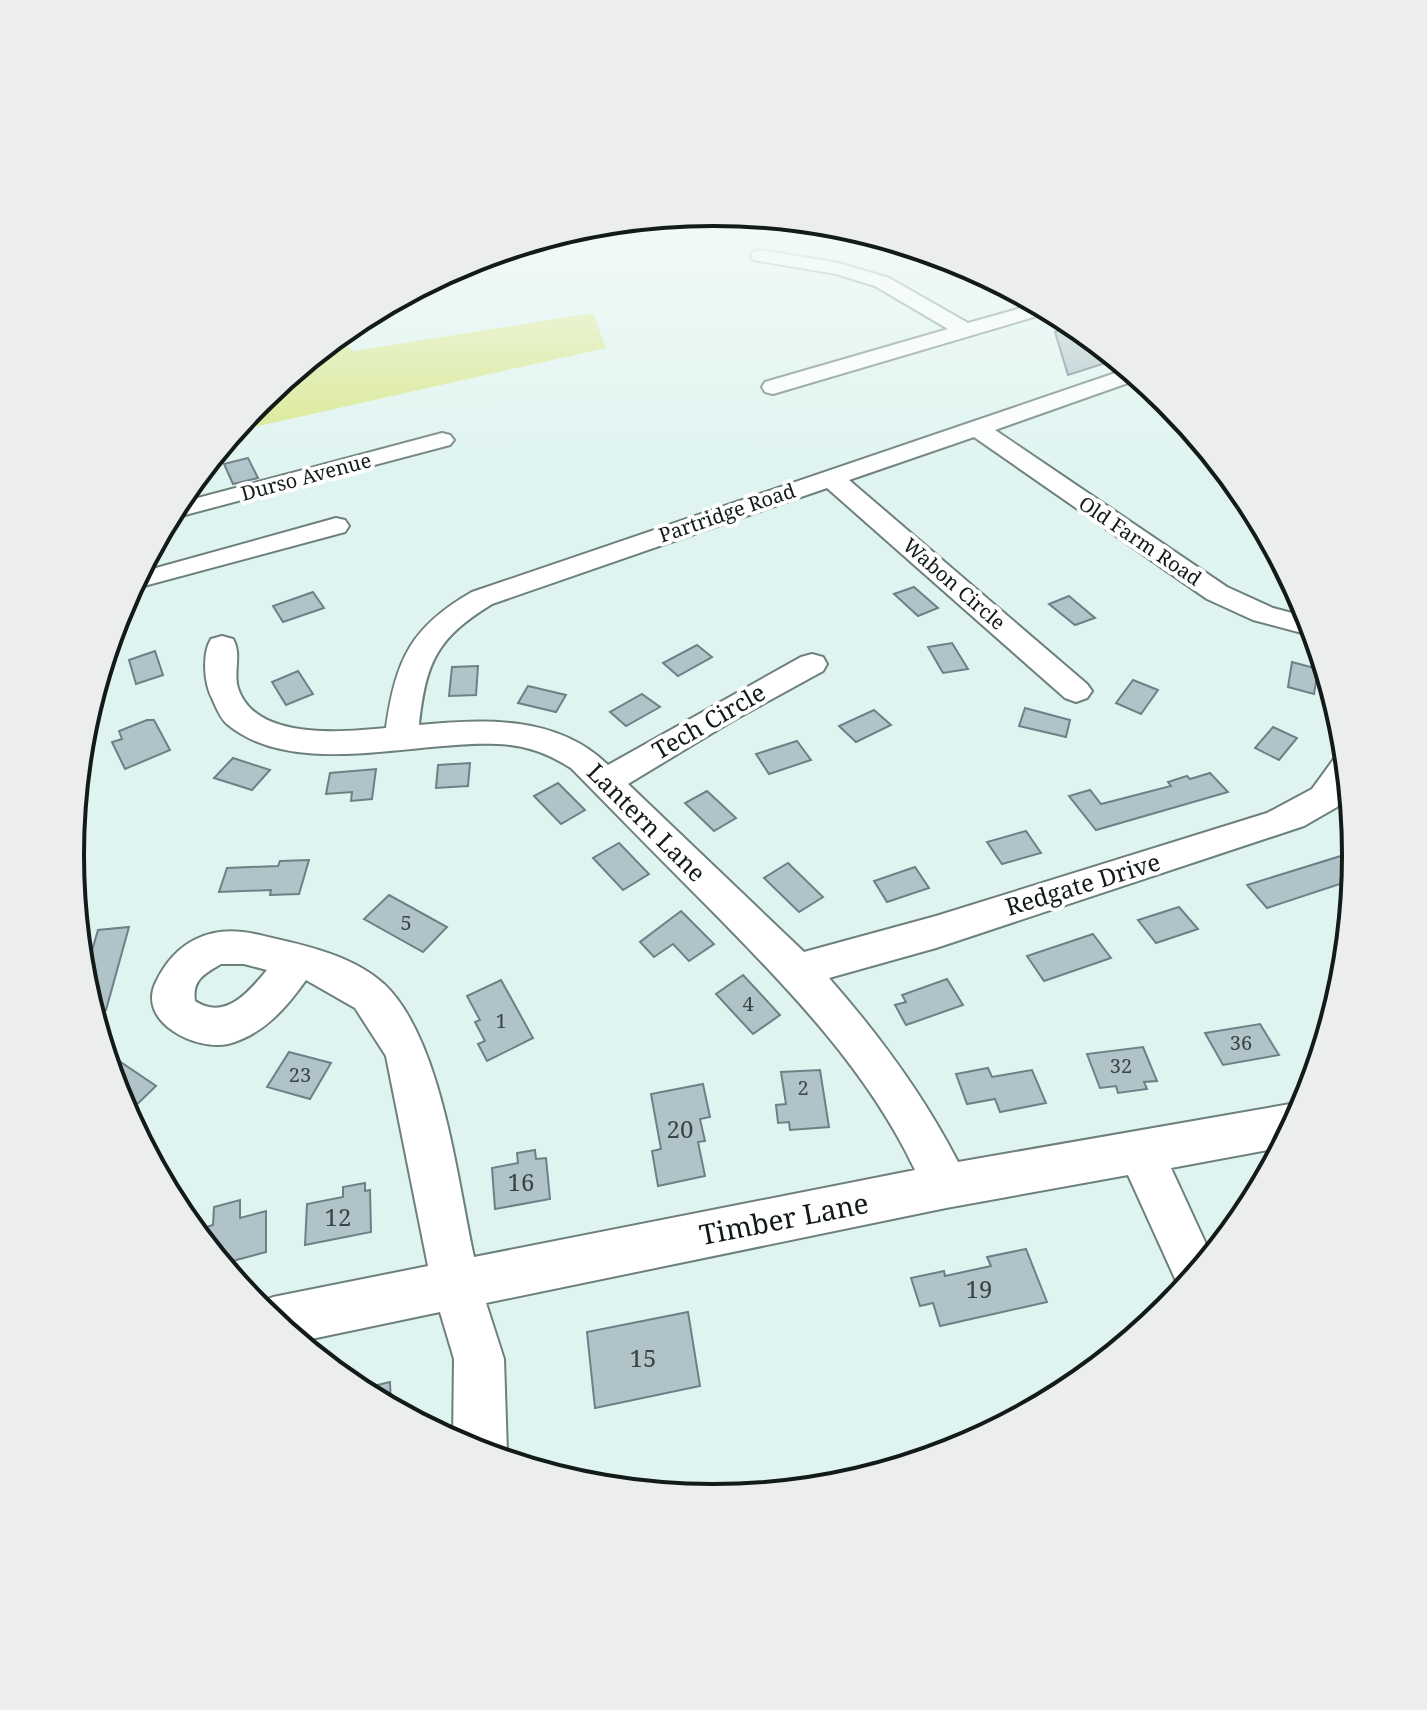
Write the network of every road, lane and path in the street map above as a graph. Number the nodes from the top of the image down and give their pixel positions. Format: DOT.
graph roads {
  1 [pos="937,314"];
  2 [pos="1022,314"];
  3 [pos="965,330"];
  4 [pos="1123,377"];
  5 [pos="773,387"];
  6 [pos="978,429"];
  7 [pos="442,440"];
  8 [pos="831,478"];
  9 [pos="188,508"];
  10 [pos="336,526"];
  11 [pos="148,579"];
  12 [pos="1299,624"];
  13 [pos="222,646"];
  14 [pos="812,664"];
  15 [pos="1076,691"];
  16 [pos="401,738"];
  17 [pos="1339,780"];
  18 [pos="607,781"];
  19 [pos="297,961"];
  20 [pos="796,971"];
  21 [pos="1281,1127"];
  22 [pos="1141,1153"];
  23 [pos="946,1186"];
  24 [pos="1191,1265"];
  25 [pos="456,1284"];
  26 [pos="288,1319"];
  27 [pos="480,1440"];
  1 -- 3 [label="street"];
  2 -- 3 [label="street"];
  3 -- 5 [label="street"];
  4 -- 6 [label="street, Partridge Road"];
  6 -- 8 [label="street, Partridge Road"];
  6 -- 12 [label="street, Old Farm Road"];
  7 -- 9 [label="street, Durso Avenue"];
  8 -- 15 [label="street, Wabon Circle"];
  8 -- 16 [label="street, Partridge Road"];
  10 -- 11 [label="street"];
  13 -- 16 [label="street, Lantern Lane"];
  14 -- 18 [label="street, Tech Circle"];
  16 -- 18 [label="street, Lantern Lane"];
  17 -- 20 [label="street, Redgate Drive"];
  18 -- 20 [label="street, Lantern Lane"];
  19 -- 25 [label="street"];
  20 -- 23 [label="street, Lantern Lane"];
  21 -- 22 [label="street, Timber Lane"];
  22 -- 23 [label="street, Timber Lane"];
  22 -- 24 [label="street"];
  23 -- 25 [label="street, Timber Lane"];
  25 -- 26 [label="street, Timber Lane"];
  25 -- 27 [label="street"];
}
